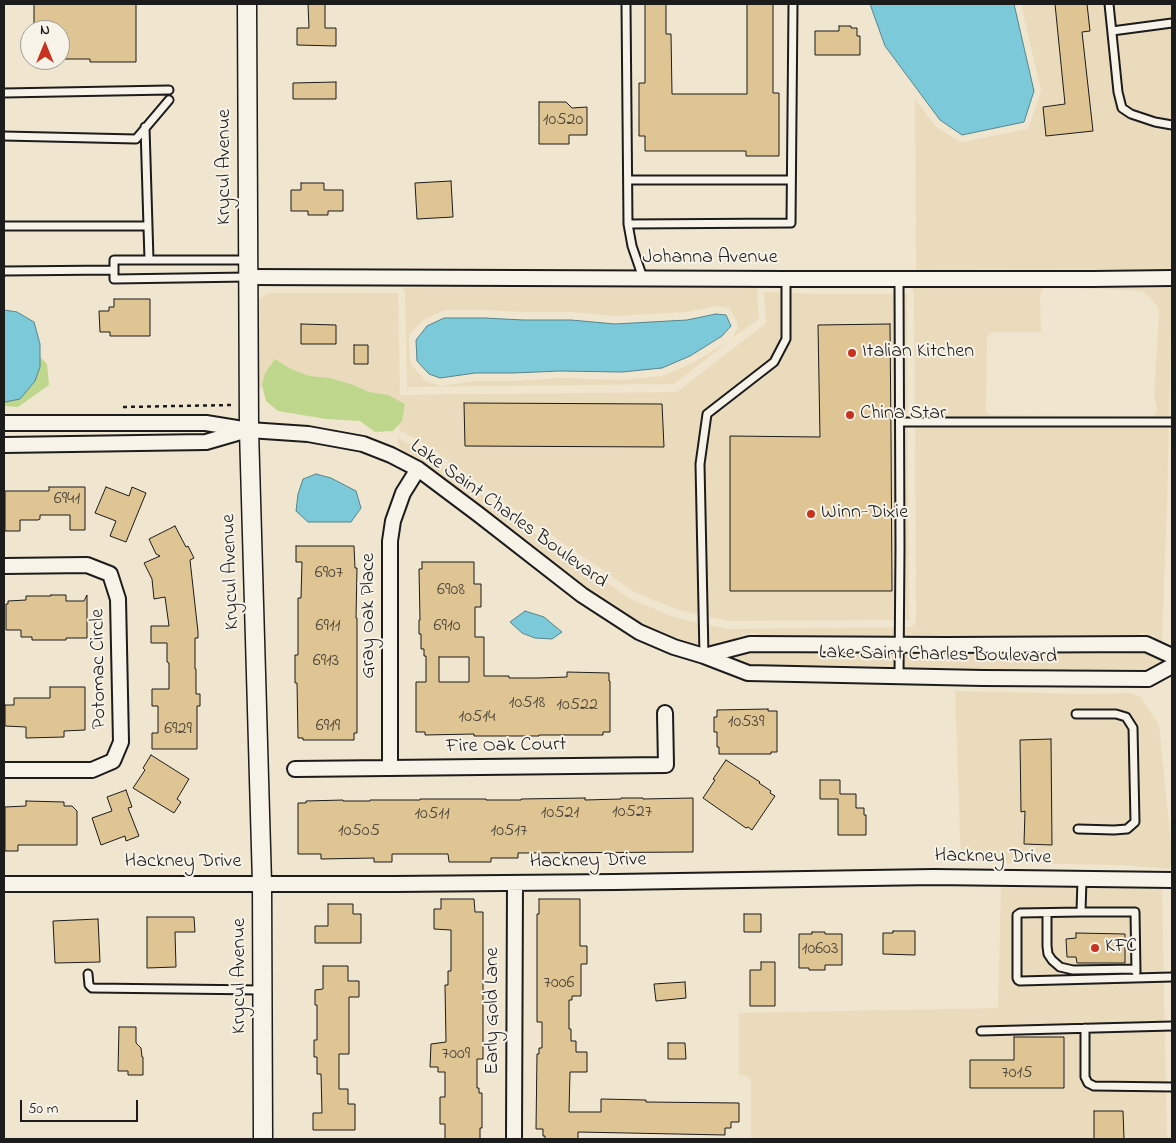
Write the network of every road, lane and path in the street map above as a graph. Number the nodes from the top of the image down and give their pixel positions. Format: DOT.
graph roads {
  1 [pos="247,4"];
  2 [pos="626,4"];
  3 [pos="793,4"];
  4 [pos="1109,4"];
  5 [pos="1172,23"];
  6 [pos="1112,31"];
  7 [pos="169,90"];
  8 [pos="4,93"];
  9 [pos="169,100"];
  10 [pos="1172,125"];
  11 [pos="145,127"];
  12 [pos="4,136"];
  13 [pos="628,180"];
  14 [pos="791,180"];
  15 [pos="628,224"];
  16 [pos="4,226"];
  17 [pos="148,226"];
  18 [pos="149,260"];
  19 [pos="248,269"];
  20 [pos="114,270"];
  21 [pos="4,271"];
  22 [pos="1172,278"];
  23 [pos="644,279"];
  24 [pos="786,279"];
  25 [pos="899,279"];
  26 [pos="249,405"];
  27 [pos="120,407"];
  28 [pos="900,422"];
  29 [pos="1172,422"];
  30 [pos="4,423"];
  31 [pos="249,430"];
  32 [pos="4,445"];
  33 [pos="418,469"];
  34 [pos="4,566"];
  35 [pos="899,645"];
  36 [pos="704,656"];
  37 [pos="1172,656"];
  38 [pos="1172,666"];
  39 [pos="899,676"];
  40 [pos="666,713"];
  41 [pos="1076,714"];
  42 [pos="390,768"];
  43 [pos="295,769"];
  44 [pos="4,770"];
  45 [pos="1078,829"];
  46 [pos="1082,879"];
  47 [pos="1172,880"];
  48 [pos="262,883"];
  49 [pos="515,883"];
  50 [pos="4,884"];
  51 [pos="1081,912"];
  52 [pos="1047,913"];
  53 [pos="1136,969"];
  54 [pos="88,974"];
  55 [pos="1172,977"];
  56 [pos="1136,978"];
  57 [pos="262,990"];
  58 [pos="1172,1026"];
  59 [pos="1085,1028"];
  60 [pos="981,1031"];
  61 [pos="1172,1087"];
  62 [pos="262,1139"];
  63 [pos="514,1139"];
  1 -- 19 [label="street, Krycul Avenue"];
  2 -- 13 [label="lane"];
  3 -- 14 [label="lane"];
  4 -- 6 [label="lane"];
  5 -- 6 [label="lane"];
  6 -- 10 [label="lane"];
  7 -- 8 [label="lane"];
  9 -- 11 [label="lane"];
  11 -- 12 [label="lane"];
  11 -- 17 [label="lane"];
  13 -- 14 [label="lane"];
  13 -- 15 [label="lane"];
  14 -- 15 [label="lane"];
  15 -- 23 [label="lane"];
  16 -- 17 [label="lane"];
  17 -- 18 [label="lane"];
  18 -- 19 [label="lane"];
  18 -- 20 [label="lane"];
  19 -- 20 [label="lane"];
  19 -- 23 [label="street, Johanna Avenue"];
  19 -- 26 [label="street, Krycul Avenue"];
  20 -- 21 [label="lane"];
  22 -- 25 [label="street, Johanna Avenue"];
  23 -- 24 [label="street, Johanna Avenue"];
  24 -- 25 [label="street, Johanna Avenue"];
  24 -- 36 [label="lane"];
  25 -- 28 [label="lane"];
  26 -- 27 [label="path"];
  26 -- 31 [label="street, Krycul Avenue"];
  28 -- 29 [label="lane"];
  28 -- 35 [label="lane"];
  30 -- 31 [label="street, Lake Saint Charles Boulevard"];
  31 -- 32 [label="street, Lake Saint Charles Boulevard"];
  31 -- 33 [label="street, Lake Saint Charles Boulevard"];
  31 -- 48 [label="street, Krycul Avenue"];
  33 -- 36 [label="street, Lake Saint Charles Boulevard"];
  33 -- 42 [label="street, Gray Oak Place"];
  34 -- 44 [label="street, Potomac Circle"];
  35 -- 36 [label="street, Lake Saint Charles Boulevard"];
  35 -- 37 [label="street, Lake Saint Charles Boulevard"];
  35 -- 39 [label="lane"];
  36 -- 39 [label="street, Lake Saint Charles Boulevard"];
  38 -- 39 [label="street, Lake Saint Charles Boulevard"];
  40 -- 42 [label="street, Fire Oak Court"];
  41 -- 45 [label="lane"];
  42 -- 43 [label="street, Fire Oak Court"];
  46 -- 47 [label="street, Hackney Drive"];
  46 -- 49 [label="street, Hackney Drive"];
  46 -- 51 [label="lane"];
  48 -- 49 [label="street, Hackney Drive"];
  48 -- 50 [label="street, Hackney Drive"];
  48 -- 57 [label="street, Krycul Avenue"];
  49 -- 63 [label="street, Early Gold Lane"];
  51 -- 52 [label="lane"];
  51 -- 53 [label="lane"];
  52 -- 53 [label="lane"];
  52 -- 56 [label="lane"];
  53 -- 56 [label="lane"];
  54 -- 57 [label="lane"];
  55 -- 56 [label="lane"];
  57 -- 62 [label="street, Krycul Avenue"];
  58 -- 59 [label="lane"];
  59 -- 60 [label="lane"];
  59 -- 61 [label="lane"];
}
